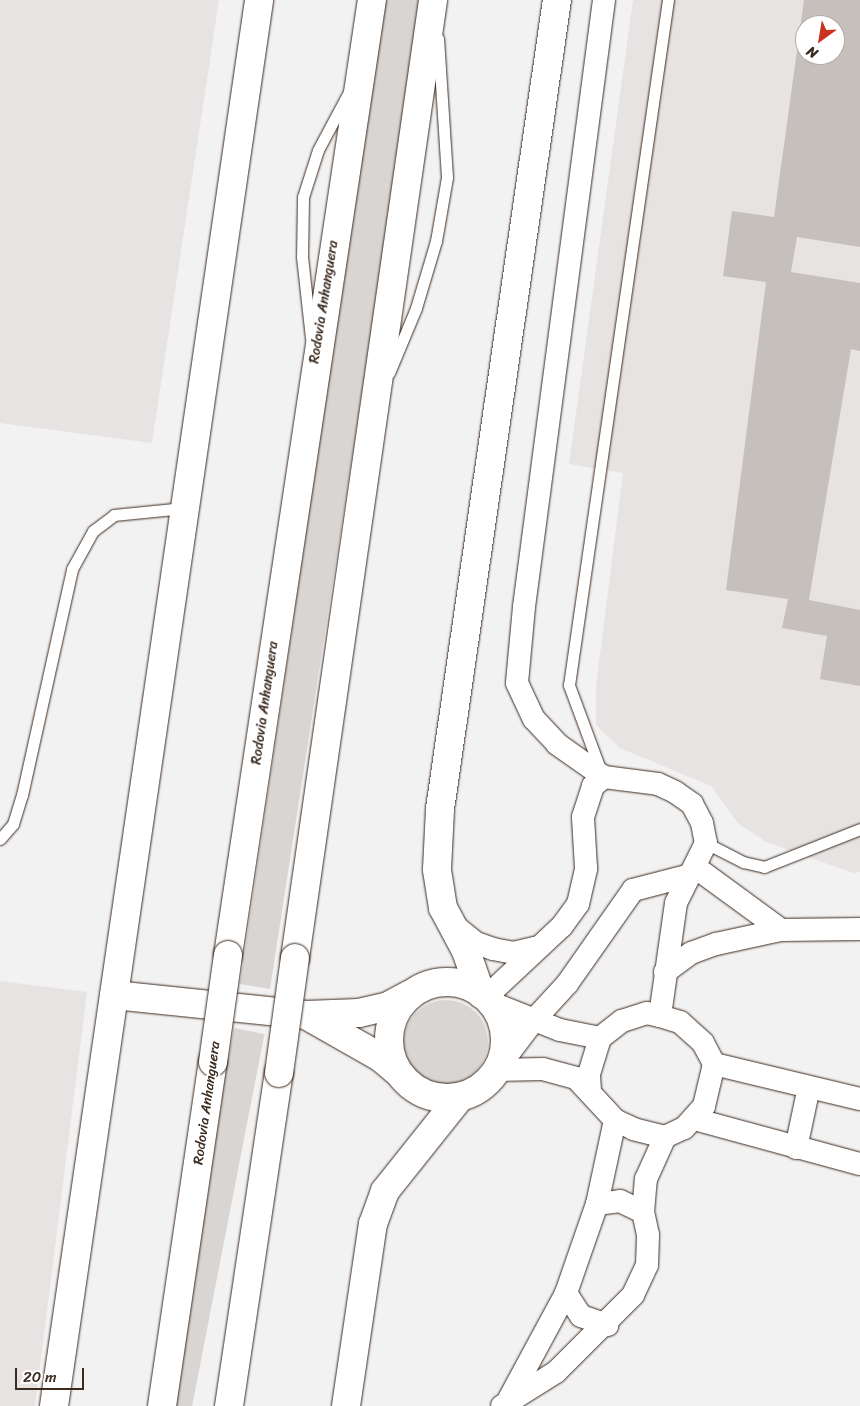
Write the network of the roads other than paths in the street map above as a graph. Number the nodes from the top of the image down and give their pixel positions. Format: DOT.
graph roads {
  1 [pos="259,0"];
  2 [pos="372,0"];
  3 [pos="434,0"];
  4 [pos="557,0"];
  5 [pos="604,0"];
  6 [pos="668,0"];
  7 [pos="362,67"];
  8 [pos="314,366"];
  9 [pos="373,411"];
  10 [pos="186,508"];
  11 [pos="604,777"];
  12 [pos="860,829"];
  13 [pos="0,839"];
  14 [pos="706,843"];
  15 [pos="692,871"];
  16 [pos="452,924"];
  17 [pos="860,929"];
  18 [pos="781,930"];
  19 [pos="535,948"];
  20 [pos="666,972"];
  21 [pos="414,992"];
  22 [pos="114,995"];
  23 [pos="486,998"];
  24 [pos="306,1016"];
  25 [pos="660,1016"];
  26 [pos="534,1020"];
  27 [pos="600,1038"];
  28 [pos="714,1064"];
  29 [pos="496,1070"];
  30 [pos="398,1072"];
  31 [pos="809,1087"];
  32 [pos="590,1090"];
  33 [pos="460,1097"];
  34 [pos="860,1099"];
  35 [pos="694,1119"];
  36 [pos="615,1120"];
  37 [pos="665,1137"];
  38 [pos="796,1148"];
  39 [pos="860,1164"];
  40 [pos="597,1204"];
  41 [pos="643,1212"];
  42 [pos="566,1293"];
  43 [pos="606,1325"];
  44 [pos="505,1402"];
  45 [pos="54,1406"];
  46 [pos="162,1406"];
  47 [pos="229,1406"];
  48 [pos="346,1406"];
  1 -- 10 [label="main road"];
  2 -- 7 [label="main road, Rodovia Anhanguera"];
  3 -- 9 [label="main road"];
  3 -- 9 [label="lane"];
  4 -- 16 [label="main road"];
  5 -- 11 [label="street"];
  6 -- 11 [label="lane"];
  7 -- 8 [label="main road, Rodovia Anhanguera"];
  7 -- 8 [label="lane"];
  8 -- 46 [label="main road, Rodovia Anhanguera, bridge"];
  9 -- 47 [label="main road, bridge"];
  10 -- 13 [label="lane"];
  10 -- 22 [label="main road"];
  11 -- 14 [label="street"];
  11 -- 19 [label="street"];
  12 -- 14 [label="lane"];
  14 -- 15 [label="street"];
  15 -- 18 [label="street"];
  15 -- 20 [label="street"];
  15 -- 26 [label="street"];
  16 -- 19 [label="street"];
  16 -- 23 [label="main road"];
  17 -- 18 [label="street"];
  18 -- 20 [label="street"];
  19 -- 23 [label="street"];
  20 -- 25 [label="street"];
  21 -- 23 [label="main road"];
  21 -- 24 [label="main road"];
  21 -- 30 [label="main road"];
  22 -- 24 [label="main road"];
  22 -- 45 [label="main road"];
  23 -- 26 [label="street"];
  23 -- 29 [label="main road"];
  24 -- 30 [label="main road"];
  25 -- 27 [label="street"];
  25 -- 28 [label="street"];
  26 -- 27 [label="street"];
  26 -- 29 [label="street"];
  27 -- 32 [label="street"];
  28 -- 31 [label="street"];
  28 -- 35 [label="street"];
  29 -- 32 [label="street"];
  29 -- 33 [label="main road"];
  30 -- 33 [label="main road"];
  31 -- 34 [label="street"];
  31 -- 38 [label="street"];
  32 -- 36 [label="street"];
  33 -- 48 [label="main road"];
  35 -- 37 [label="street"];
  35 -- 38 [label="street"];
  36 -- 37 [label="street"];
  36 -- 40 [label="street"];
  37 -- 41 [label="street"];
  38 -- 39 [label="street"];
  40 -- 41 [label="street"];
  40 -- 42 [label="street"];
  41 -- 43 [label="street"];
  42 -- 43 [label="street"];
  42 -- 44 [label="street"];
  43 -- 44 [label="street"];
}
